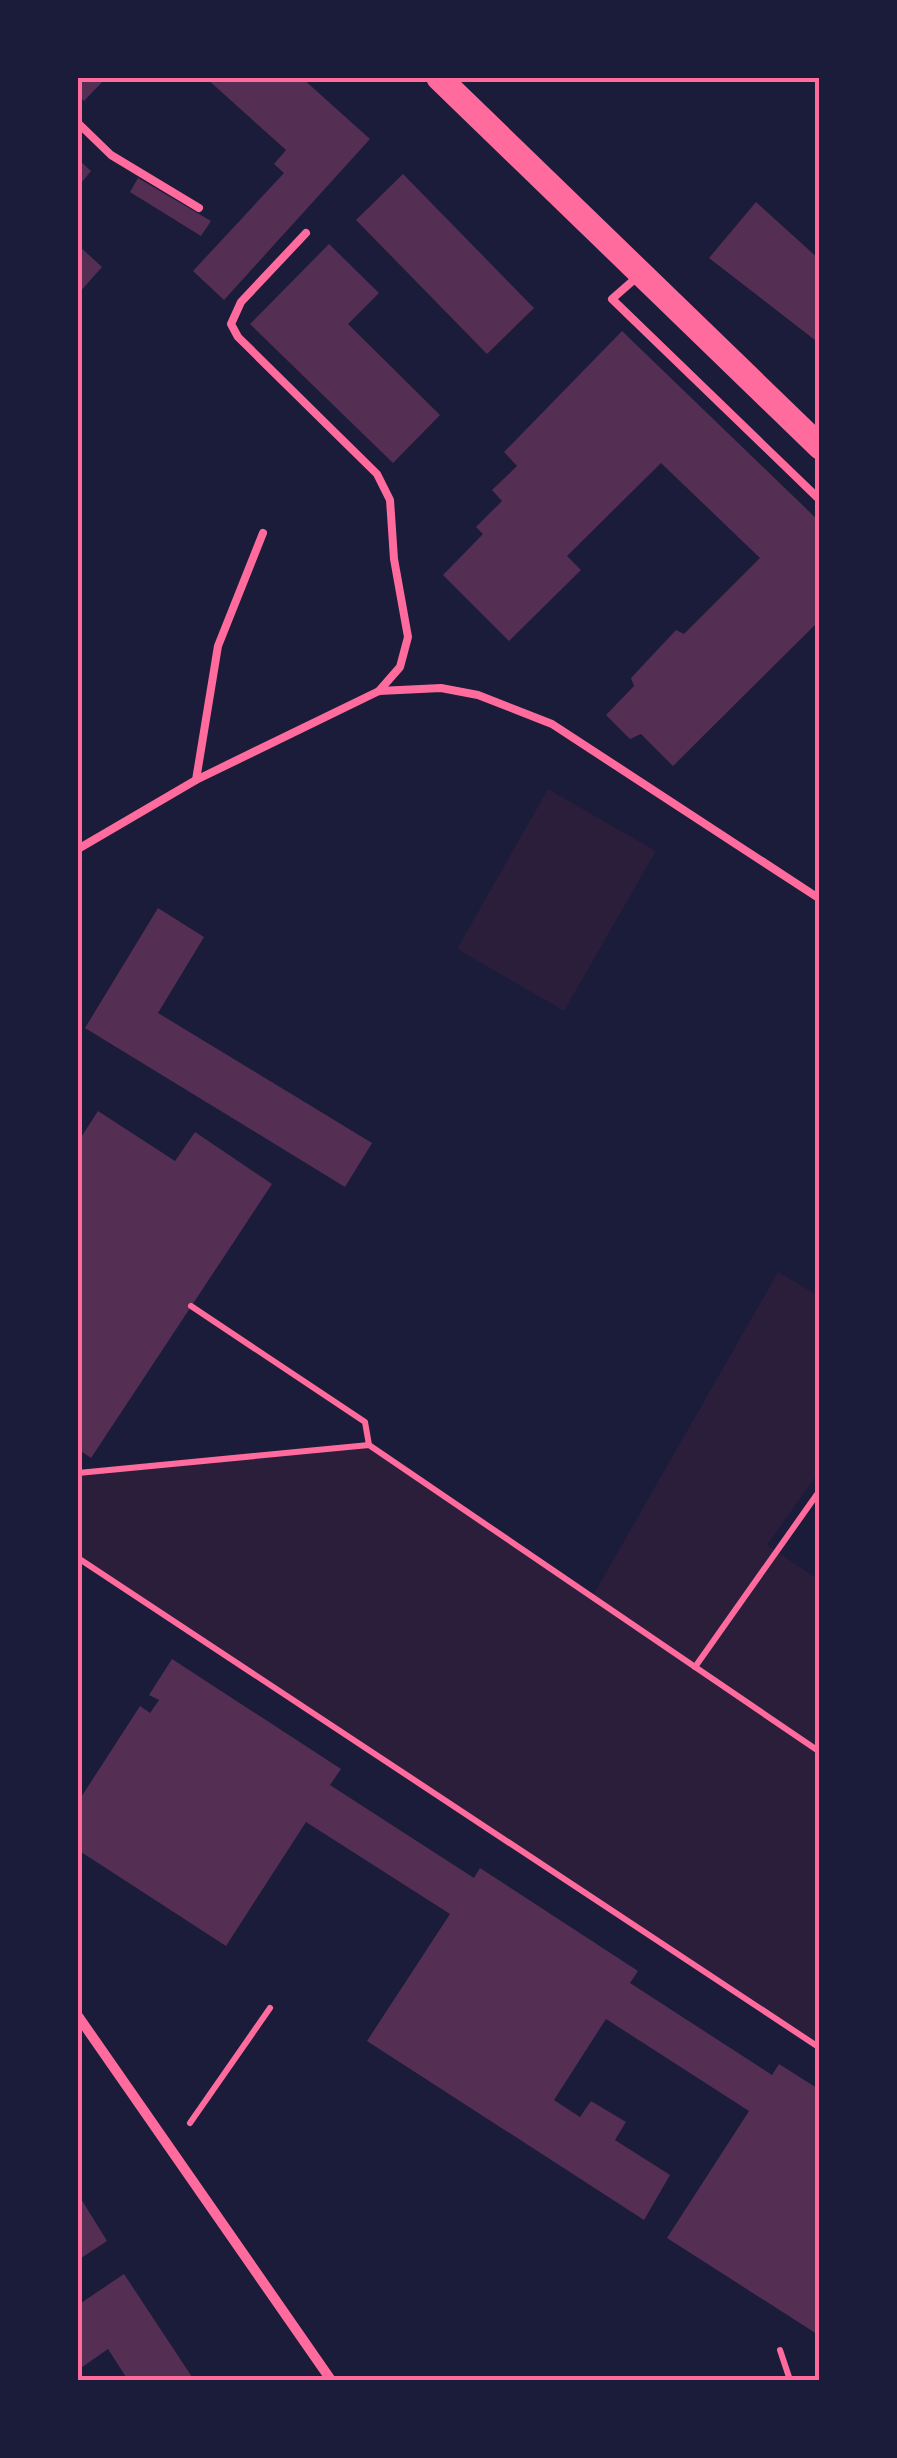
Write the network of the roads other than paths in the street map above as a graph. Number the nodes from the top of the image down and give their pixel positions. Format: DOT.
graph roads {
  1 [pos="439,78"];
  2 [pos="78,123"];
  3 [pos="199,208"];
  4 [pos="306,234"];
  5 [pos="642,273"];
  6 [pos="820,447"];
  7 [pos="820,500"];
  8 [pos="262,534"];
  9 [pos="379,691"];
  10 [pos="196,780"];
  11 [pos="78,850"];
  12 [pos="820,899"];
  13 [pos="78,2016"];
  14 [pos="331,2380"];
  1 -- 5 [label="main road"];
  2 -- 3 [label="lane"];
  4 -- 9 [label="lane"];
  5 -- 6 [label="main road"];
  5 -- 7 [label="lane"];
  8 -- 10 [label="lane"];
  9 -- 10 [label="lane"];
  9 -- 12 [label="lane"];
  10 -- 11 [label="lane"];
  13 -- 14 [label="street"];
}
